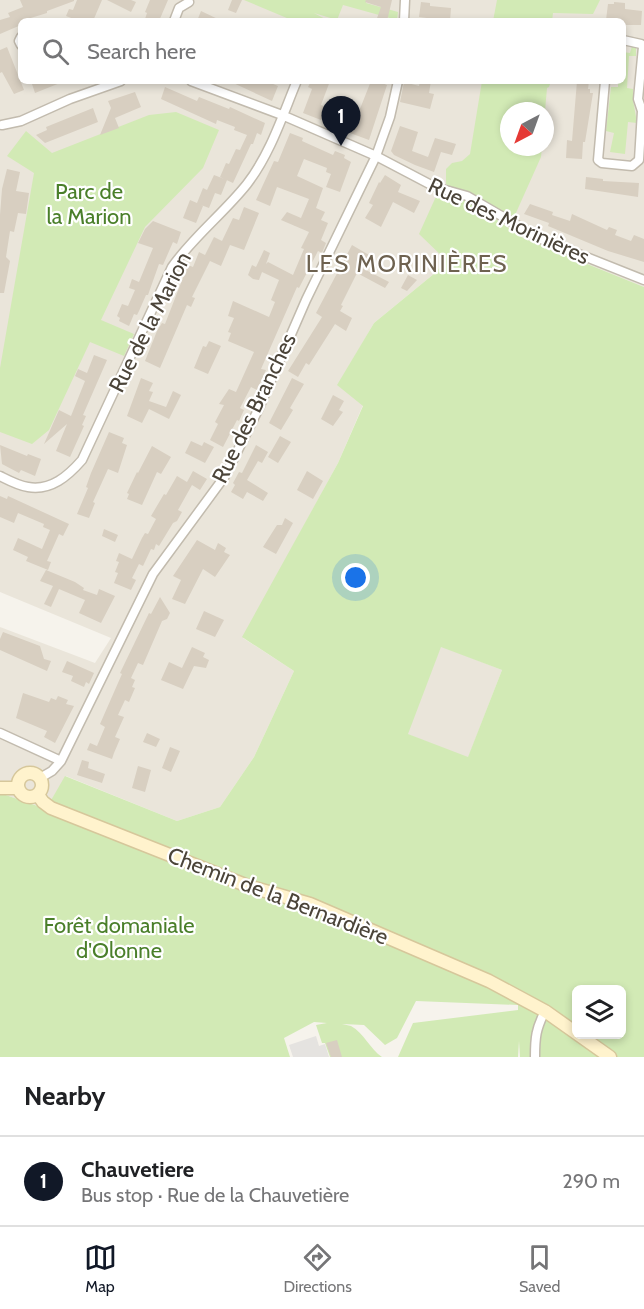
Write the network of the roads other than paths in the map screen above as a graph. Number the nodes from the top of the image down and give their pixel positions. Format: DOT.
graph roads {
  1 [pos="405,0"];
  2 [pos="189,2"];
  3 [pos="175,18"];
  4 [pos="404,18"];
  5 [pos="626,40"];
  6 [pos="112,84"];
  7 [pos="199,84"];
  8 [pos="296,84"];
  9 [pos="397,84"];
  10 [pos="604,84"];
  11 [pos="643,111"];
  12 [pos="282,115"];
  13 [pos="1,125"];
  14 [pos="376,156"];
  15 [pos="644,280"];
  16 [pos="0,476"];
  17 [pos="0,733"];
  18 [pos="61,760"];
  19 [pos="40,778"];
  20 [pos="0,788"];
  21 [pos="18,788"];
  22 [pos="38,795"];
  23 [pos="544,1011"];
  24 [pos="535,1057"];
  25 [pos="610,1057"];
  1 -- 4 [label="street"];
  2 -- 3 [label="street"];
  5 -- 11 [label="street"];
  6 -- 13 [label="street"];
  7 -- 12 [label="street, Rue des Morinières"];
  8 -- 12 [label="street, Rue de la Marion"];
  9 -- 14 [label="street, Rue des Branches"];
  10 -- 11 [label="street"];
  12 -- 14 [label="street, Rue des Morinières"];
  12 -- 16 [label="street, Rue de la Marion"];
  14 -- 15 [label="street, Rue des Morinières"];
  14 -- 18 [label="street, Rue des Branches"];
  17 -- 18 [label="street"];
  18 -- 19 [label="street, Rue des Branches"];
  19 -- 21 [label="street"];
  19 -- 22 [label="street"];
  20 -- 21 [label="street"];
  21 -- 22 [label="street"];
  22 -- 23 [label="street, Chemin de la Bernardière"];
  23 -- 24 [label="street"];
  23 -- 25 [label="street, Chemin de la Bernardière"];
}
